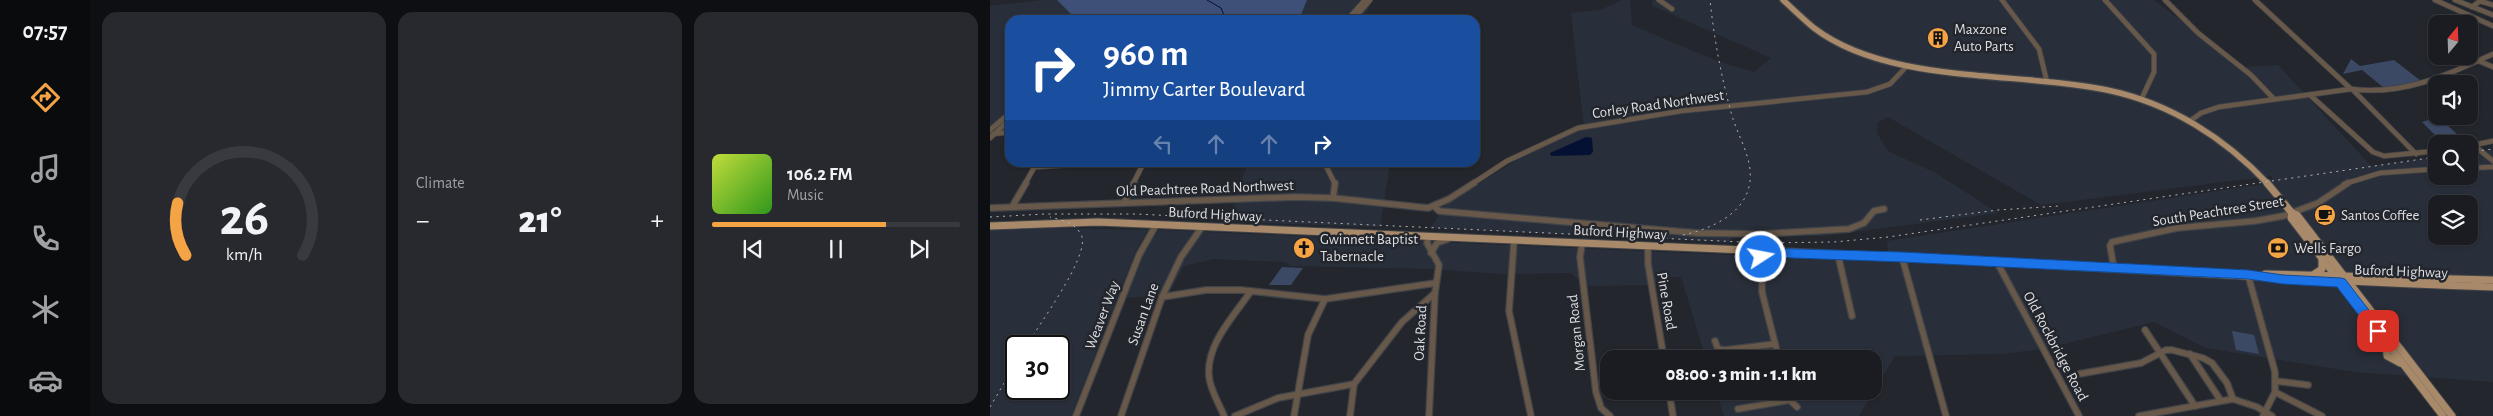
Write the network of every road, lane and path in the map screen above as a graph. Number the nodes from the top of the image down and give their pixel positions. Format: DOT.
graph roads {
  1 [pos="1365,0"];
  2 [pos="1370,0"];
  3 [pos="1659,0"];
  4 [pos="1783,0"];
  5 [pos="2002,0"];
  6 [pos="2105,0"];
  7 [pos="2165,0"];
  8 [pos="2255,0"];
  9 [pos="2435,0"];
  10 [pos="2455,0"];
  11 [pos="2493,5"];
  12 [pos="2472,7"];
  13 [pos="1672,9"];
  14 [pos="1352,15"];
  15 [pos="1357,15"];
  16 [pos="2493,15"];
  17 [pos="2493,26"];
  18 [pos="2493,54"];
  19 [pos="2479,61"];
  20 [pos="1907,66"];
  21 [pos="2493,67"];
  22 [pos="2047,82"];
  23 [pos="2352,90"];
  24 [pos="2310,95"];
  25 [pos="2274,99"];
  26 [pos="2140,100"];
  27 [pos="1005,119"];
  28 [pos="2190,121"];
  29 [pos="1005,123"];
  30 [pos="1005,133"];
  31 [pos="991,134"];
  32 [pos="2493,142"];
  33 [pos="2478,144"];
  34 [pos="2478,150"];
  35 [pos="2428,152"];
  36 [pos="2416,154"];
  37 [pos="2493,161"];
  38 [pos="2493,166"];
  39 [pos="1035,167"];
  40 [pos="1142,167"];
  41 [pos="1327,167"];
  42 [pos="2478,167"];
  43 [pos="2428,170"];
  44 [pos="1333,198"];
  45 [pos="1124,203"];
  46 [pos="1012,206"];
  47 [pos="1434,206"];
  48 [pos="990,208"];
  49 [pos="1421,208"];
  50 [pos="1884,209"];
  51 [pos="2292,213"];
  52 [pos="1156,225"];
  53 [pos="990,226"];
  54 [pos="1202,227"];
  55 [pos="1428,238"];
  56 [pos="1448,239"];
  57 [pos="1514,240"];
  58 [pos="1582,244"];
  59 [pos="1648,247"];
  60 [pos="1762,252"];
  61 [pos="1431,253"];
  62 [pos="1838,255"];
  63 [pos="1902,257"];
  64 [pos="2322,259"];
  65 [pos="1997,262"];
  66 [pos="2114,268"];
  67 [pos="2248,274"];
  68 [pos="2312,275"];
  69 [pos="2343,279"];
  70 [pos="2493,280"];
  71 [pos="1436,283"];
  72 [pos="2369,283"];
  73 [pos="2493,286"];
  74 [pos="1251,291"];
  75 [pos="1435,293"];
  76 [pos="1162,297"];
  77 [pos="2361,297"];
  78 [pos="1325,299"];
  79 [pos="1852,316"];
  80 [pos="2145,330"];
  81 [pos="1715,341"];
  82 [pos="1774,344"];
  83 [pos="1662,350"];
  84 [pos="1776,350"];
  85 [pos="2160,353"];
  86 [pos="2189,354"];
  87 [pos="2079,374"];
  88 [pos="2275,381"];
  89 [pos="1354,384"];
  90 [pos="2308,385"];
  91 [pos="1299,392"];
  92 [pos="2275,392"];
  93 [pos="2233,399"];
  94 [pos="1670,400"];
  95 [pos="1790,400"];
  96 [pos="2221,401"];
  97 [pos="1797,406"];
  98 [pos="2195,406"];
  99 [pos="1738,409"];
  100 [pos="2264,414"];
  101 [pos="1076,416"];
  102 [pos="1121,416"];
  103 [pos="1224,416"];
  104 [pos="1236,416"];
  105 [pos="1294,416"];
  106 [pos="1350,416"];
  107 [pos="1429,416"];
  108 [pos="1531,416"];
  109 [pos="1610,416"];
  110 [pos="1672,416"];
  111 [pos="1946,416"];
  112 [pos="2079,416"];
  113 [pos="2138,416"];
  114 [pos="2272,416"];
  115 [pos="2322,416"];
  116 [pos="2443,416"];
  117 [pos="2452,416"];
  1 -- 14 [label="street"];
  2 -- 15 [label="street"];
  3 -- 13 [label="street"];
  4 -- 20 [label="main road"];
  5 -- 22 [label="street"];
  6 -- 26 [label="street"];
  7 -- 25 [label="street"];
  8 -- 23 [label="street"];
  9 -- 17 [label="street"];
  10 -- 12 [label="street"];
  11 -- 12 [label="street"];
  12 -- 16 [label="street"];
  18 -- 19 [label="street"];
  19 -- 21 [label="street"];
  19 -- 23 [label="street"];
  20 -- 22 [label="main road"];
  20 -- 47 [label="street, Corley Road Northwest"];
  22 -- 26 [label="main road"];
  23 -- 24 [label="street"];
  23 -- 36 [label="street"];
  24 -- 25 [label="street"];
  24 -- 36 [label="street"];
  25 -- 28 [label="street"];
  26 -- 28 [label="main road"];
  27 -- 31 [label="street"];
  28 -- 51 [label="main road"];
  29 -- 31 [label="street"];
  30 -- 31 [label="street"];
  32 -- 33 [label="street"];
  34 -- 37 [label="street"];
  35 -- 36 [label="street"];
  38 -- 42 [label="street"];
  39 -- 46 [label="street"];
  40 -- 45 [label="street"];
  41 -- 44 [label="street"];
  43 -- 51 [label="street, South Peachtree Street"];
  44 -- 45 [label="street, Old Peachtree Road Northwest"];
  44 -- 49 [label="street, Old Peachtree Road Northwest"];
  45 -- 46 [label="street, Old Peachtree Road Northwest"];
  46 -- 48 [label="street, Old Peachtree Road Northwest"];
  47 -- 49 [label="street, Corley Road Northwest"];
  47 -- 50 [label="street"];
  51 -- 64 [label="main road"];
  51 -- 66 [label="street, South Peachtree Street"];
  51 -- 69 [label="main road"];
  52 -- 53 [label="main road, Buford Highway"];
  52 -- 54 [label="main road, Buford Highway"];
  52 -- 101 [label="street, Weaver Way"];
  54 -- 55 [label="main road, Buford Highway"];
  54 -- 76 [label="street, Susan Lane"];
  55 -- 56 [label="main road, Buford Highway"];
  55 -- 61 [label="street, Oak Road"];
  56 -- 57 [label="main road, Buford Highway"];
  56 -- 61 [label="street"];
  57 -- 58 [label="main road, Buford Highway"];
  57 -- 108 [label="street"];
  58 -- 59 [label="main road, Buford Highway"];
  58 -- 109 [label="street, Morgan Road"];
  59 -- 60 [label="main road, Buford Highway"];
  59 -- 83 [label="street, Pine Road"];
  60 -- 62 [label="main road, Buford Highway"];
  60 -- 82 [label="street"];
  61 -- 71 [label="street, Oak Road"];
  62 -- 63 [label="main road, Buford Highway"];
  62 -- 79 [label="street"];
  63 -- 65 [label="main road, Buford Highway"];
  63 -- 111 [label="street"];
  64 -- 68 [label="main road"];
  64 -- 69 [label="main road"];
  65 -- 66 [label="main road, Buford Highway"];
  65 -- 112 [label="street, Old Rockbridge Road"];
  66 -- 67 [label="main road, Buford Highway"];
  67 -- 68 [label="main road, Buford Highway"];
  67 -- 69 [label="main road, Buford Highway"];
  67 -- 88 [label="street"];
  68 -- 69 [label="main road, Buford Highway"];
  69 -- 70 [label="main road, Buford Highway"];
  69 -- 72 [label="main road, Buford Highway"];
  69 -- 77 [label="main road"];
  69 -- 116 [label="main road"];
  71 -- 75 [label="street, Oak Road"];
  71 -- 78 [label="street"];
  72 -- 73 [label="main road, Buford Highway"];
  72 -- 77 [label="main road"];
  74 -- 76 [label="street"];
  74 -- 78 [label="street"];
  74 -- 103 [label="street"];
  75 -- 89 [label="street"];
  75 -- 107 [label="street, Oak Road"];
  76 -- 102 [label="street, Susan Lane"];
  77 -- 117 [label="main road"];
  78 -- 91 [label="street"];
  80 -- 85 [label="street"];
  81 -- 82 [label="street"];
  82 -- 84 [label="street"];
  85 -- 86 [label="street"];
  85 -- 87 [label="street"];
  85 -- 98 [label="street"];
  86 -- 93 [label="street"];
  86 -- 96 [label="street"];
  88 -- 90 [label="street"];
  88 -- 92 [label="street"];
  89 -- 91 [label="street"];
  89 -- 106 [label="street"];
  91 -- 104 [label="street"];
  91 -- 105 [label="street"];
  92 -- 100 [label="street"];
  92 -- 115 [label="street"];
  93 -- 96 [label="street"];
  93 -- 100 [label="street"];
  94 -- 110 [label="street"];
  95 -- 97 [label="street"];
  95 -- 99 [label="street"];
  96 -- 98 [label="street"];
  98 -- 113 [label="street"];
  100 -- 114 [label="street"];
}
